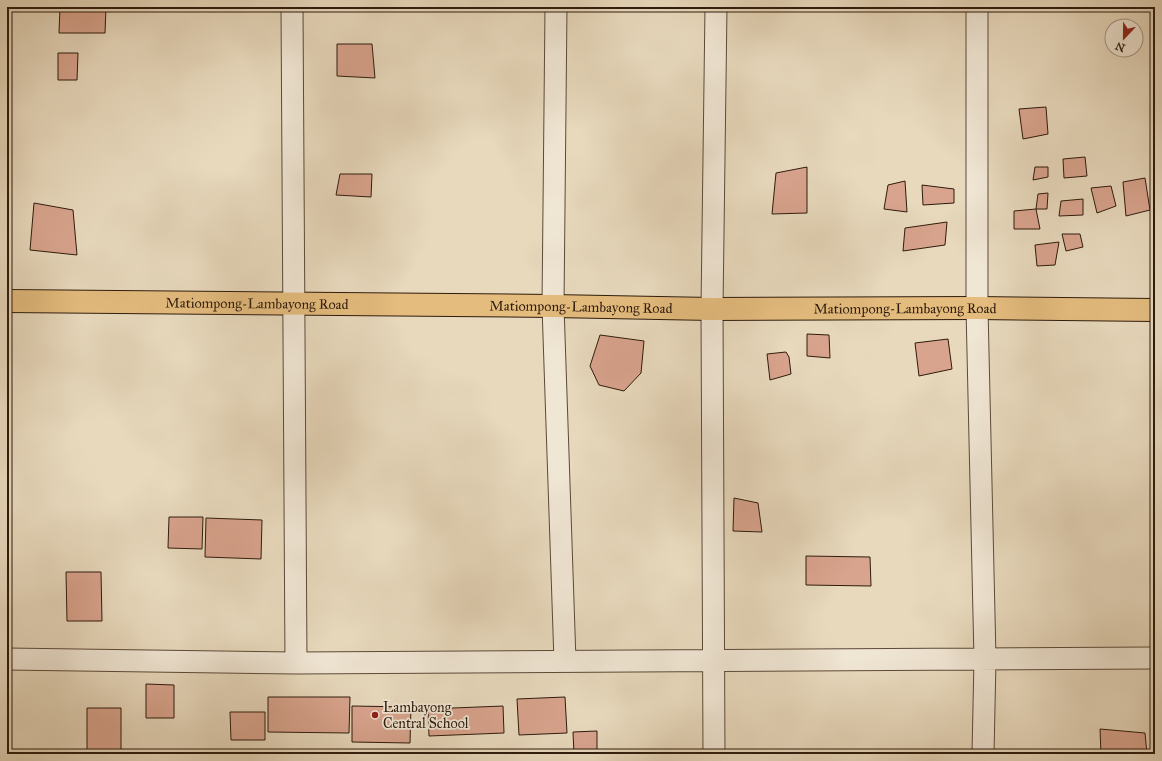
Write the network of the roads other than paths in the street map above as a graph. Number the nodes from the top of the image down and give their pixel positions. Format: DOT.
graph roads {
  1 [pos="292,7"];
  2 [pos="556,7"];
  3 [pos="716,7"];
  4 [pos="977,7"];
  5 [pos="7,301"];
  6 [pos="294,303"];
  7 [pos="553,306"];
  8 [pos="977,308"];
  9 [pos="712,309"];
  10 [pos="1155,310"];
  11 [pos="1155,658"];
  12 [pos="7,659"];
  13 [pos="985,659"];
  14 [pos="714,660"];
  15 [pos="565,661"];
  16 [pos="296,663"];
  17 [pos="714,754"];
  18 [pos="983,754"];
  1 -- 6 [label="street"];
  2 -- 7 [label="street"];
  3 -- 9 [label="street"];
  4 -- 8 [label="street"];
  5 -- 6 [label="main road, Matiompong-Lambayong Road"];
  6 -- 7 [label="main road, Matiompong-Lambayong Road"];
  6 -- 16 [label="street"];
  7 -- 9 [label="main road, Matiompong-Lambayong Road"];
  7 -- 15 [label="street"];
  8 -- 9 [label="main road, Matiompong-Lambayong Road"];
  8 -- 10 [label="main road, Matiompong-Lambayong Road"];
  8 -- 13 [label="street"];
  9 -- 14 [label="street"];
  11 -- 13 [label="street"];
  12 -- 16 [label="street"];
  13 -- 14 [label="street"];
  13 -- 18 [label="street"];
  14 -- 15 [label="street"];
  14 -- 17 [label="street"];
  15 -- 16 [label="street"];
}
